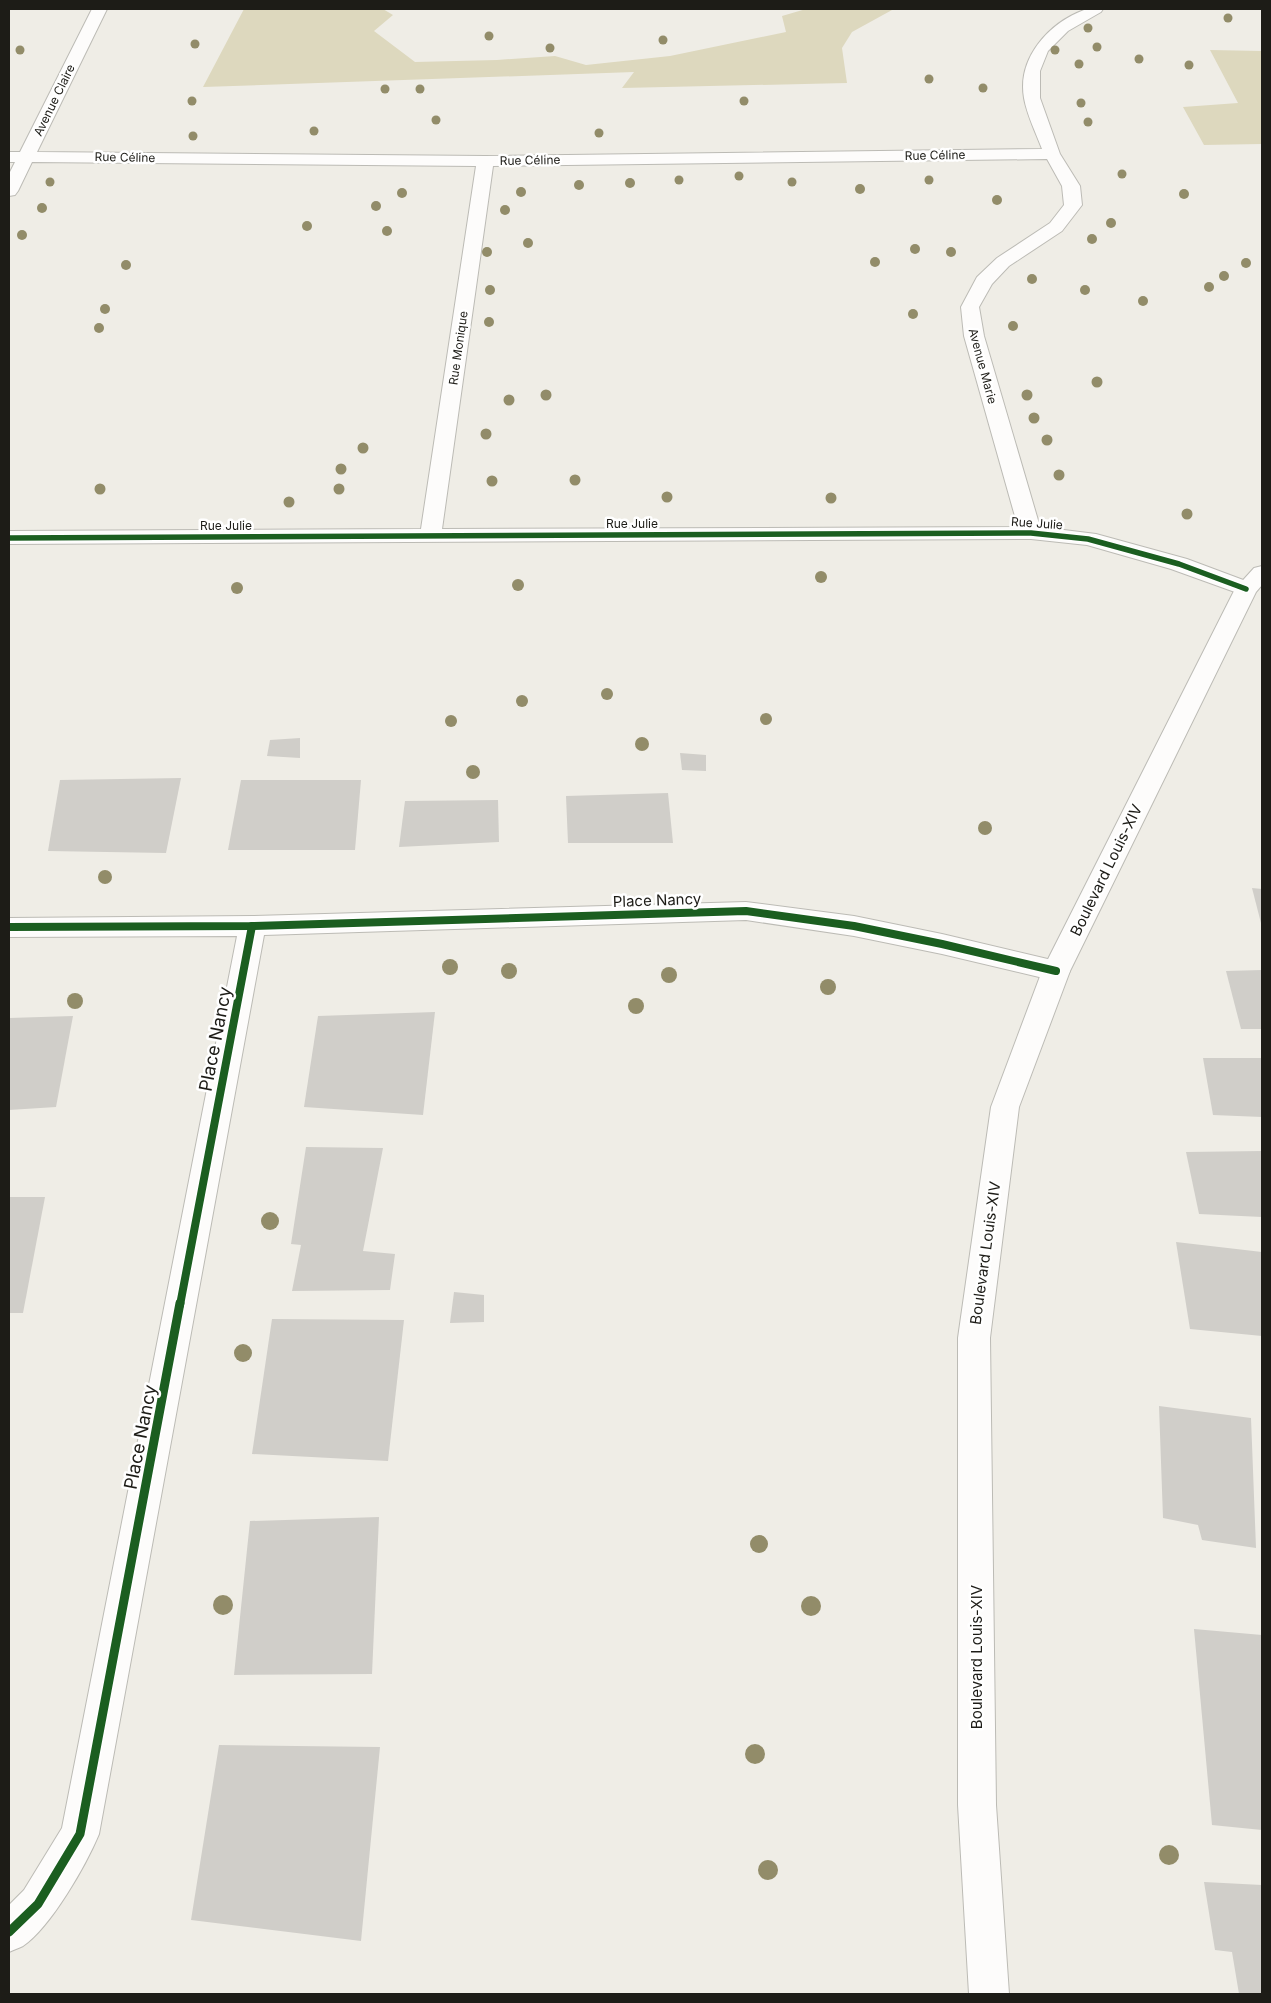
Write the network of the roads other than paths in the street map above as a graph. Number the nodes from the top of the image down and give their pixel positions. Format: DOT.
graph roads {
  1 [pos="99,9"];
  2 [pos="1096,9"];
  3 [pos="1052,154"];
  4 [pos="17,157"];
  5 [pos="485,160"];
  6 [pos="9,191"];
  7 [pos="1031,532"];
  8 [pos="431,534"];
  9 [pos="9,538"];
  10 [pos="1254,581"];
  11 [pos="252,926"];
  12 [pos="9,927"];
  13 [pos="1056,971"];
  14 [pos="9,1932"];
  15 [pos="989,1994"];
  1 -- 4 [label="street, Avenue Claire"];
  2 -- 3 [label="street, Avenue Marie"];
  3 -- 5 [label="street, Rue Céline"];
  3 -- 7 [label="street, Avenue Marie"];
  4 -- 5 [label="street, Rue Céline"];
  4 -- 6 [label="street, Avenue Claire"];
  5 -- 8 [label="street, Rue Monique"];
  7 -- 8 [label="street, Rue Julie"];
  7 -- 10 [label="street, Rue Julie"];
  8 -- 9 [label="street, Rue Julie"];
  10 -- 13 [label="street, Boulevard Louis-XIV"];
  11 -- 12 [label="street, Place Nancy"];
  11 -- 13 [label="street, Place Nancy"];
  11 -- 14 [label="street, Place Nancy"];
  13 -- 15 [label="street, Boulevard Louis-XIV"];
}
